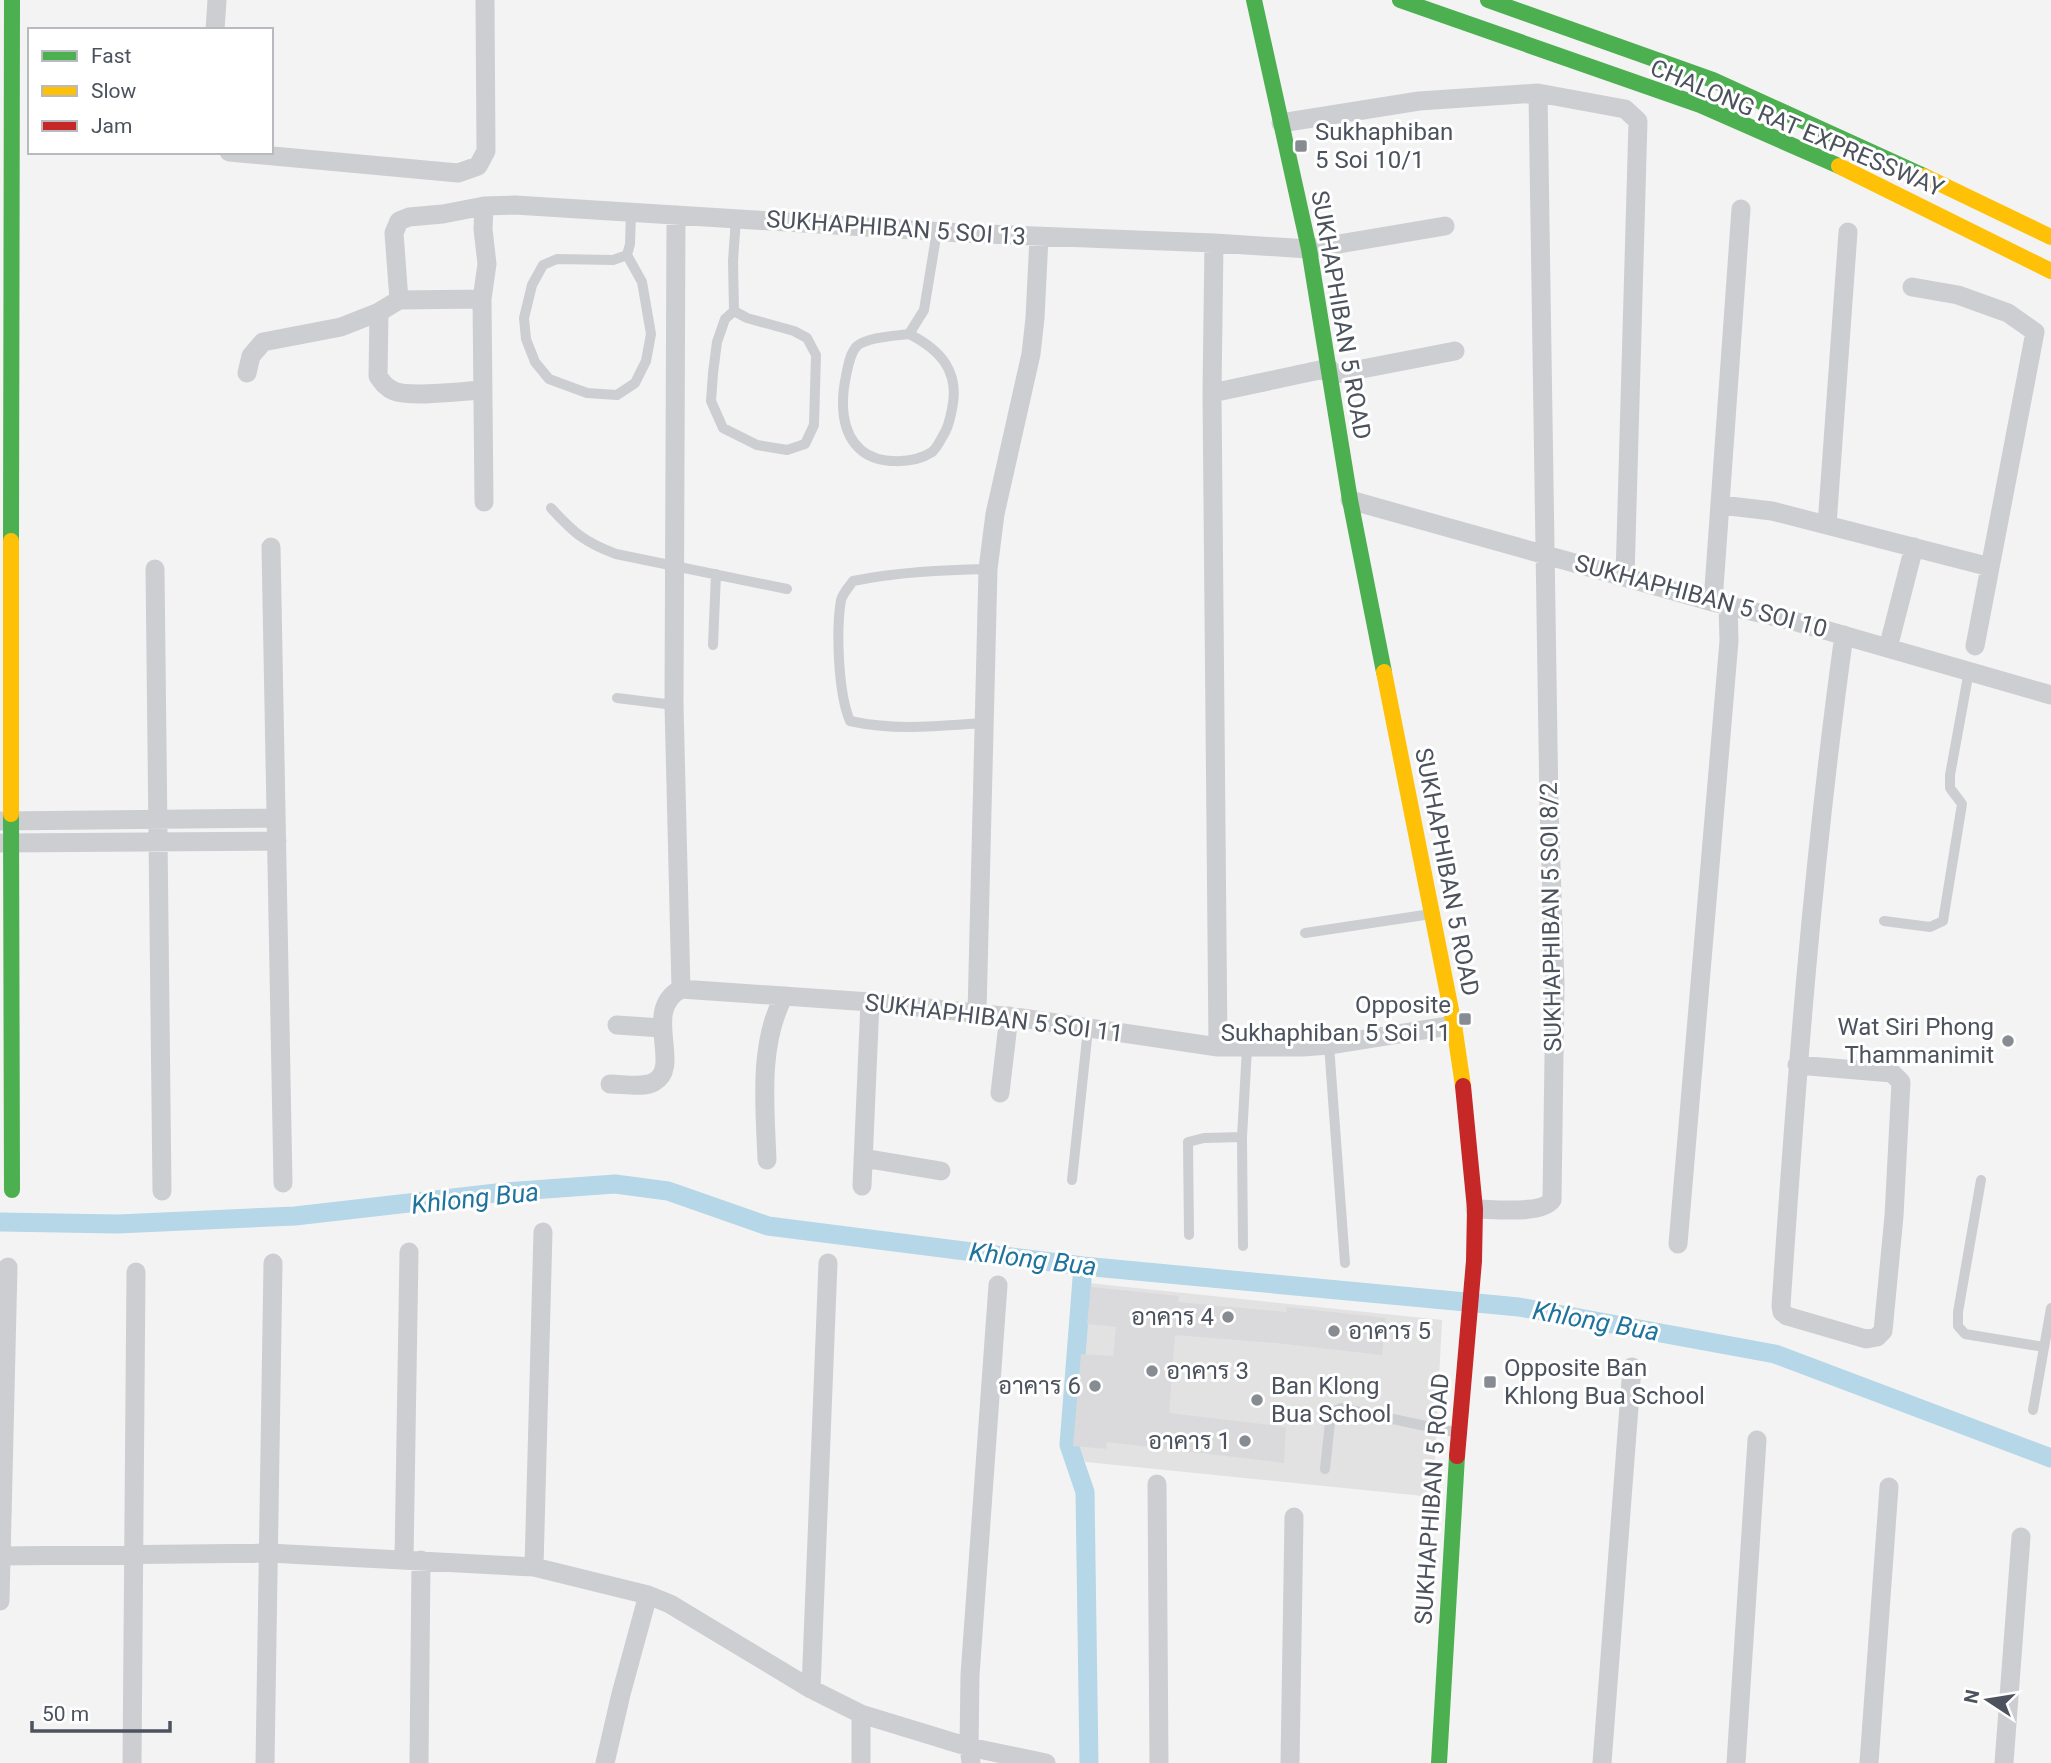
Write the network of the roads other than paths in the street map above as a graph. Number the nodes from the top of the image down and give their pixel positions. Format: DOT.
graph roads {
  1 [pos="12,0"];
  2 [pos="216,0"];
  3 [pos="485,0"];
  4 [pos="1254,0"];
  5 [pos="1400,0"];
  6 [pos="1488,0"];
  7 [pos="215,28"];
  8 [pos="1538,93"];
  9 [pos="1282,123"];
  10 [pos="5,130"];
  11 [pos="251,154"];
  12 [pos="484,206"];
  13 [pos="1741,209"];
  14 [pos="631,212"];
  15 [pos="676,215"];
  16 [pos="736,218"];
  17 [pos="1446,226"];
  18 [pos="937,231"];
  19 [pos="1848,232"];
  20 [pos="1039,237"];
  21 [pos="2051,237"];
  22 [pos="1214,243"];
  23 [pos="1309,249"];
  24 [pos="627,255"];
  25 [pos="2051,271"];
  26 [pos="1912,287"];
  27 [pos="482,299"];
  28 [pos="399,300"];
  29 [pos="734,311"];
  30 [pos="379,312"];
  31 [pos="909,334"];
  32 [pos="1455,351"];
  33 [pos="1330,372"];
  34 [pos="247,373"];
  35 [pos="483,390"];
  36 [pos="1212,393"];
  37 [pos="1350,500"];
  38 [pos="484,502"];
  39 [pos="1721,505"];
  40 [pos="551,508"];
  41 [pos="1827,526"];
  42 [pos="271,547"];
  43 [pos="1914,547"];
  44 [pos="1547,555"];
  45 [pos="674,566"];
  46 [pos="1990,567"];
  47 [pos="155,569"];
  48 [pos="988,569"];
  49 [pos="716,574"];
  50 [pos="1625,577"];
  51 [pos="787,589"];
  52 [pos="6,593"];
  53 [pos="1720,604"];
  54 [pos="1844,635"];
  55 [pos="6,644"];
  56 [pos="713,645"];
  57 [pos="1975,646"];
  58 [pos="1888,648"];
  59 [pos="1969,671"];
  60 [pos="2051,695"];
  61 [pos="617,698"];
  62 [pos="674,705"];
  63 [pos="983,723"];
  64 [pos="276,818"];
  65 [pos="156,820"];
  66 [pos="5,821"];
  67 [pos="277,841"];
  68 [pos="157,842"];
  69 [pos="5,843"];
  70 [pos="1431,914"];
  71 [pos="1884,921"];
  72 [pos="1305,933"];
  73 [pos="681,989"];
  74 [pos="784,996"];
  75 [pos="870,1003"];
  76 [pos="977,1013"];
  77 [pos="1009,1016"];
  78 [pos="617,1025"];
  79 [pos="1454,1026"];
  80 [pos="662,1028"];
  81 [pos="1088,1029"];
  82 [pos="1329,1045"];
  83 [pos="1218,1047"];
  84 [pos="1247,1048"];
  85 [pos="1797,1065"];
  86 [pos="610,1084"];
  87 [pos="1000,1093"];
  88 [pos="1242,1138"];
  89 [pos="863,1158"];
  90 [pos="766,1160"];
  91 [pos="941,1171"];
  92 [pos="1072,1180"];
  93 [pos="1981,1180"];
  94 [pos="283,1183"];
  95 [pos="862,1186"];
  96 [pos="12,1190"];
  97 [pos="162,1191"];
  98 [pos="1475,1209"];
  99 [pos="543,1233"];
  100 [pos="1189,1235"];
  101 [pos="1678,1244"];
  102 [pos="1243,1246"];
  103 [pos="409,1252"];
  104 [pos="273,1263"];
  105 [pos="828,1263"];
  106 [pos="1345,1263"];
  107 [pos="8,1267"];
  108 [pos="136,1272"];
  109 [pos="998,1285"];
  110 [pos="2051,1308"];
  111 [pos="2044,1347"];
  112 [pos="1632,1367"];
  113 [pos="2033,1410"];
  114 [pos="1458,1433"];
  115 [pos="1757,1440"];
  116 [pos="1325,1469"];
  117 [pos="1157,1484"];
  118 [pos="1889,1487"];
  119 [pos="1294,1517"];
  120 [pos="2021,1537"];
  121 [pos="269,1553"];
  122 [pos="134,1554"];
  123 [pos="0,1556"];
  124 [pos="413,1559"];
  125 [pos="534,1567"];
  126 [pos="648,1595"];
  127 [pos="0,1601"];
  128 [pos="811,1689"];
  129 [pos="862,1714"];
  130 [pos="970,1755"];
  131 [pos="132,1763"];
  132 [pos="265,1763"];
  133 [pos="419,1763"];
  134 [pos="606,1763"];
  135 [pos="861,1763"];
  136 [pos="1046,1763"];
  137 [pos="1159,1763"];
  138 [pos="1290,1763"];
  139 [pos="1439,1763"];
  140 [pos="1602,1763"];
  141 [pos="1736,1763"];
  142 [pos="1869,1763"];
  143 [pos="2004,1763"];
  1 -- 10 [label="main road"];
  2 -- 7 [label="street"];
  3 -- 11 [label="street"];
  4 -- 9 [label="main road, SUKHAPHIBAN 5 ROAD"];
  5 -- 25 [label="main road, CHALONG RAT EXPRESSWAY"];
  6 -- 21 [label="main road, CHALONG RAT EXPRESSWAY"];
  8 -- 9 [label="street"];
  8 -- 44 [label="street"];
  8 -- 50 [label="street"];
  9 -- 23 [label="main road, SUKHAPHIBAN 5 ROAD"];
  10 -- 52 [label="main road"];
  12 -- 14 [label="street, SUKHAPHIBAN 5 SOI 13"];
  12 -- 27 [label="street"];
  12 -- 28 [label="street, SUKHAPHIBAN 5 SOI 13"];
  13 -- 39 [label="street"];
  14 -- 15 [label="street, SUKHAPHIBAN 5 SOI 13"];
  14 -- 24 [label="lane"];
  15 -- 16 [label="street, SUKHAPHIBAN 5 SOI 13"];
  15 -- 45 [label="street"];
  16 -- 18 [label="street, SUKHAPHIBAN 5 SOI 13"];
  16 -- 29 [label="lane"];
  17 -- 23 [label="street, SUKHAPHIBAN 5 SOI 13"];
  18 -- 20 [label="street, SUKHAPHIBAN 5 SOI 13"];
  18 -- 31 [label="lane"];
  19 -- 41 [label="street"];
  20 -- 22 [label="street, SUKHAPHIBAN 5 SOI 13"];
  20 -- 48 [label="street"];
  22 -- 23 [label="street, SUKHAPHIBAN 5 SOI 13"];
  22 -- 36 [label="street"];
  23 -- 33 [label="main road, SUKHAPHIBAN 5 ROAD"];
  24 -- 24 [label="lane"];
  26 -- 46 [label="street"];
  27 -- 28 [label="street"];
  27 -- 35 [label="street"];
  28 -- 30 [label="street"];
  29 -- 29 [label="lane"];
  30 -- 34 [label="street"];
  30 -- 35 [label="street"];
  31 -- 31 [label="lane"];
  32 -- 33 [label="street"];
  33 -- 36 [label="street"];
  33 -- 37 [label="main road, SUKHAPHIBAN 5 ROAD"];
  35 -- 38 [label="street"];
  36 -- 83 [label="street"];
  37 -- 44 [label="street, SUKHAPHIBAN 5 SOI 10"];
  37 -- 70 [label="main road, SUKHAPHIBAN 5 ROAD"];
  39 -- 41 [label="street"];
  39 -- 53 [label="street"];
  40 -- 45 [label="lane"];
  41 -- 43 [label="street"];
  42 -- 64 [label="street"];
  43 -- 46 [label="street"];
  43 -- 58 [label="street"];
  44 -- 50 [label="street, SUKHAPHIBAN 5 SOI 10"];
  44 -- 98 [label="street, SUKHAPHIBAN 5 SOI 8/2"];
  45 -- 49 [label="lane"];
  45 -- 62 [label="street"];
  46 -- 57 [label="street"];
  47 -- 65 [label="street"];
  48 -- 63 [label="street"];
  48 -- 63 [label="lane"];
  49 -- 51 [label="lane"];
  49 -- 56 [label="lane"];
  50 -- 53 [label="street, SUKHAPHIBAN 5 SOI 10"];
  52 -- 55 [label="main road"];
  53 -- 54 [label="street, SUKHAPHIBAN 5 SOI 10"];
  53 -- 101 [label="street"];
  54 -- 58 [label="street, SUKHAPHIBAN 5 SOI 10"];
  54 -- 85 [label="street"];
  55 -- 66 [label="main road"];
  58 -- 59 [label="street, SUKHAPHIBAN 5 SOI 10"];
  59 -- 60 [label="street, SUKHAPHIBAN 5 SOI 10"];
  59 -- 71 [label="lane"];
  61 -- 62 [label="lane"];
  62 -- 73 [label="street"];
  63 -- 76 [label="street"];
  64 -- 65 [label="street"];
  64 -- 67 [label="street"];
  65 -- 66 [label="street"];
  65 -- 68 [label="street"];
  66 -- 69 [label="main road"];
  67 -- 68 [label="street"];
  67 -- 94 [label="street"];
  68 -- 69 [label="street"];
  68 -- 97 [label="street"];
  69 -- 96 [label="main road"];
  70 -- 72 [label="lane"];
  70 -- 79 [label="main road, SUKHAPHIBAN 5 ROAD"];
  73 -- 74 [label="street, SUKHAPHIBAN 5 SOI 11"];
  73 -- 80 [label="street"];
  74 -- 75 [label="street, SUKHAPHIBAN 5 SOI 11"];
  74 -- 90 [label="street"];
  75 -- 76 [label="street, SUKHAPHIBAN 5 SOI 11"];
  75 -- 89 [label="street"];
  76 -- 77 [label="street, SUKHAPHIBAN 5 SOI 11"];
  77 -- 81 [label="street, SUKHAPHIBAN 5 SOI 11"];
  77 -- 87 [label="street"];
  78 -- 80 [label="street"];
  79 -- 82 [label="street, SUKHAPHIBAN 5 SOI 11"];
  79 -- 98 [label="main road, SUKHAPHIBAN 5 ROAD"];
  80 -- 86 [label="street"];
  81 -- 83 [label="street, SUKHAPHIBAN 5 SOI 11"];
  81 -- 92 [label="lane"];
  82 -- 84 [label="street, SUKHAPHIBAN 5 SOI 11"];
  82 -- 106 [label="lane"];
  83 -- 84 [label="street, SUKHAPHIBAN 5 SOI 11"];
  84 -- 88 [label="lane"];
  85 -- 85 [label="street"];
  88 -- 100 [label="lane"];
  88 -- 102 [label="lane"];
  89 -- 91 [label="street"];
  89 -- 95 [label="street"];
  93 -- 111 [label="lane"];
  98 -- 114 [label="main road, SUKHAPHIBAN 5 ROAD"];
  99 -- 125 [label="street"];
  103 -- 124 [label="street"];
  104 -- 121 [label="street"];
  105 -- 128 [label="street"];
  107 -- 123 [label="street"];
  108 -- 122 [label="street"];
  109 -- 130 [label="street"];
  110 -- 111 [label="lane"];
  111 -- 113 [label="lane"];
  112 -- 140 [label="street"];
  114 -- 116 [label="lane"];
  114 -- 139 [label="main road, SUKHAPHIBAN 5 ROAD"];
  115 -- 141 [label="street"];
  117 -- 137 [label="street"];
  118 -- 142 [label="street"];
  119 -- 138 [label="street"];
  120 -- 143 [label="street"];
  121 -- 122 [label="street"];
  121 -- 124 [label="street"];
  121 -- 132 [label="street"];
  122 -- 123 [label="street"];
  122 -- 131 [label="street"];
  123 -- 127 [label="street"];
  124 -- 125 [label="street"];
  124 -- 133 [label="street"];
  125 -- 126 [label="street"];
  126 -- 128 [label="street"];
  126 -- 134 [label="street"];
  128 -- 129 [label="street"];
  129 -- 130 [label="street"];
  129 -- 135 [label="street"];
  130 -- 136 [label="street"];
}
